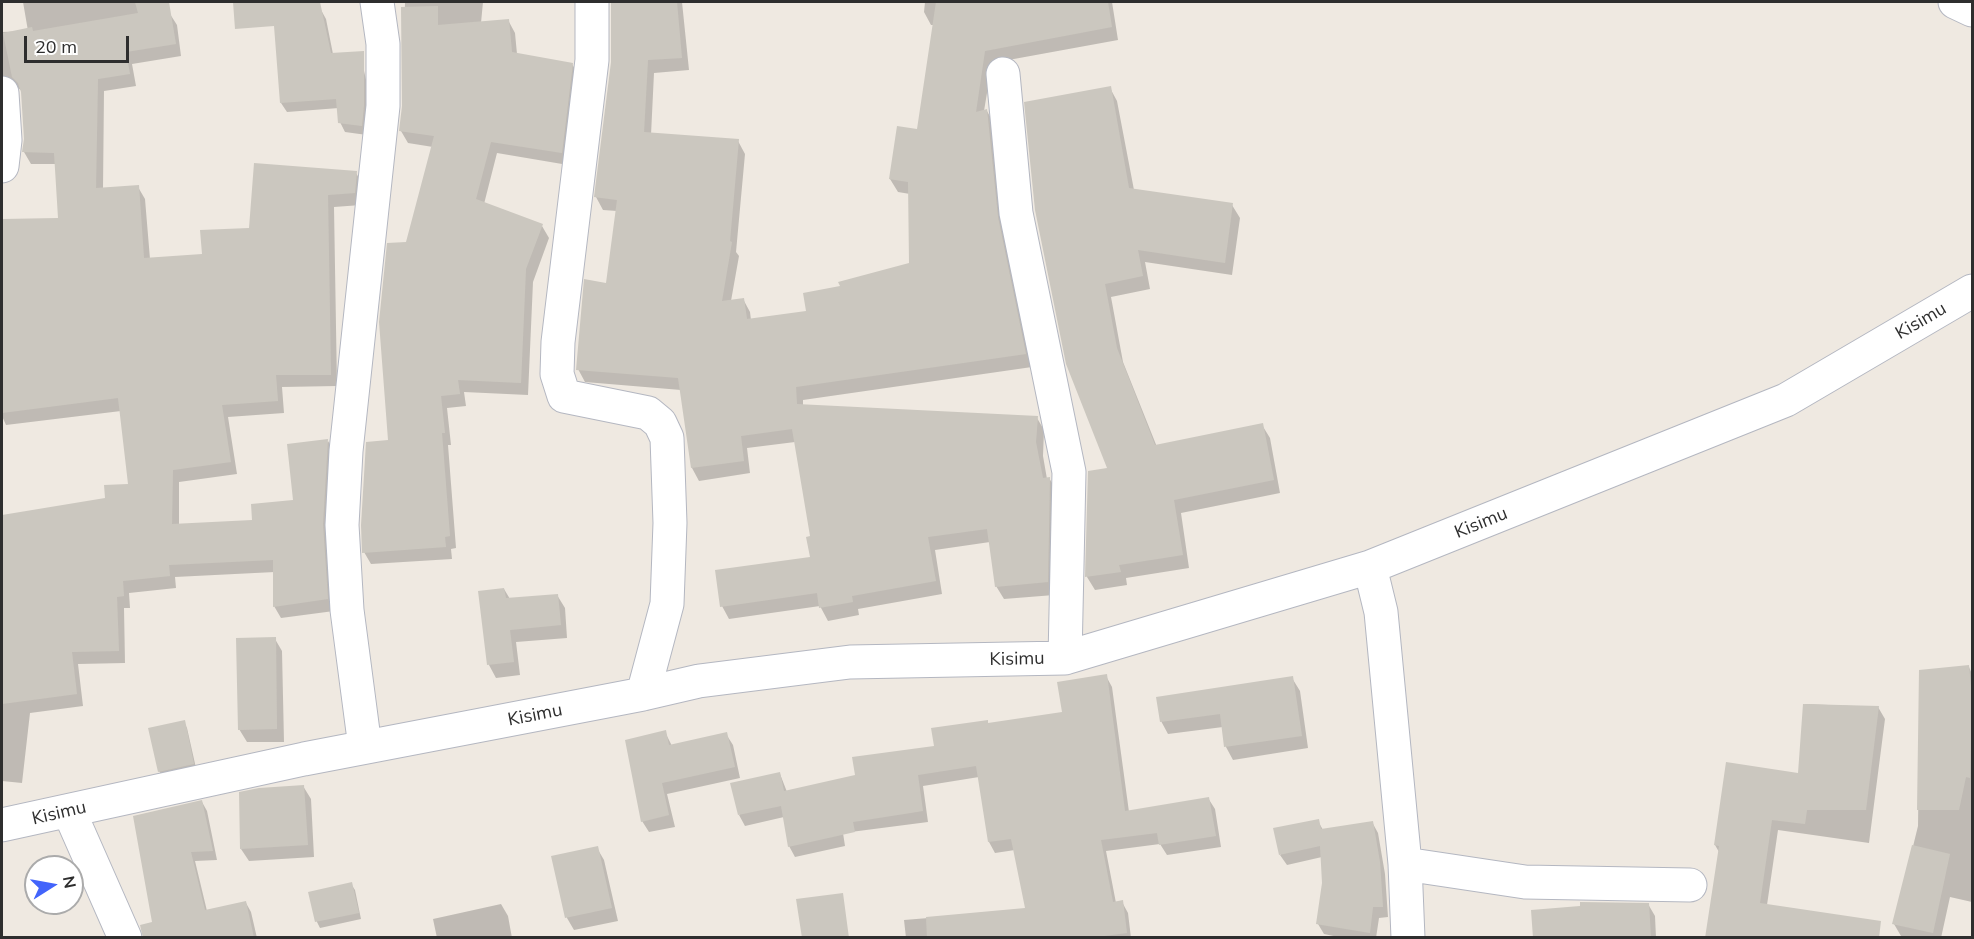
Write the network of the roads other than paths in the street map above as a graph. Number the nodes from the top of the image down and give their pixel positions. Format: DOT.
graph roads {
  1 [pos="376,2"];
  2 [pos="592,2"];
  3 [pos="1955,2"];
  4 [pos="1972,10"];
  5 [pos="1003,74"];
  6 [pos="2,93"];
  7 [pos="2,166"];
  8 [pos="1972,291"];
  9 [pos="1370,567"];
  10 [pos="1065,658"];
  11 [pos="643,694"];
  12 [pos="365,747"];
  13 [pos="69,811"];
  14 [pos="2,825"];
  15 [pos="1405,864"];
  16 [pos="1690,885"];
  17 [pos="125,938"];
  18 [pos="1408,938"];
  1 -- 12 [label="street"];
  2 -- 11 [label="street"];
  3 -- 4 [label="street"];
  5 -- 10 [label="street"];
  6 -- 7 [label="street"];
  8 -- 9 [label="street, Kisimu"];
  9 -- 10 [label="street, Kisimu"];
  9 -- 15 [label="street"];
  10 -- 11 [label="street, Kisimu"];
  11 -- 12 [label="street, Kisimu"];
  12 -- 13 [label="street, Kisimu"];
  13 -- 14 [label="street, Kisimu"];
  13 -- 17 [label="street"];
  15 -- 16 [label="street"];
  15 -- 18 [label="street"];
}
